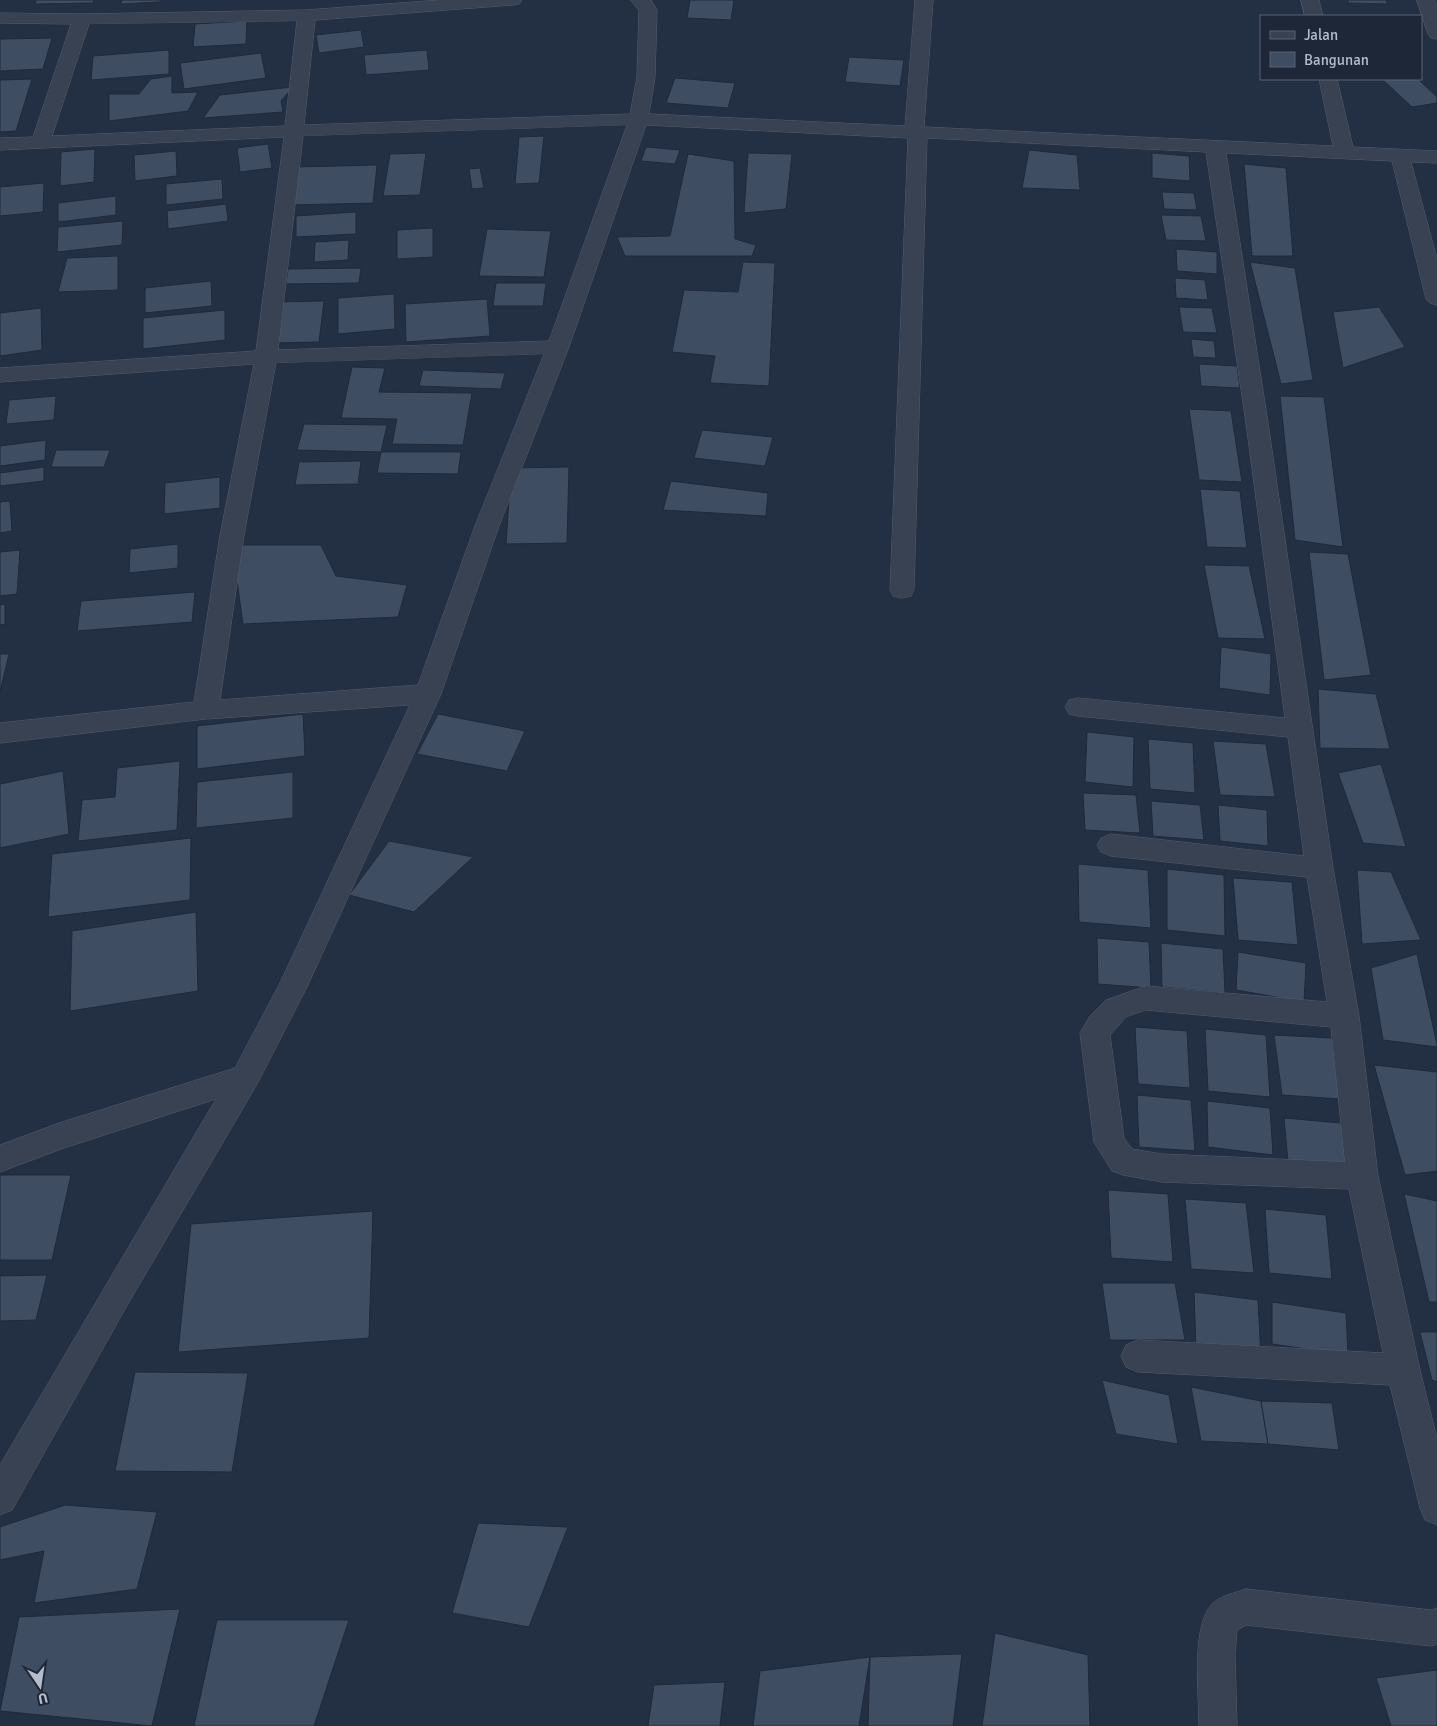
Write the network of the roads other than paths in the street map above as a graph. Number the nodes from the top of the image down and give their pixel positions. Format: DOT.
graph roads {
  1 [pos="7,0"];
  2 [pos="513,0"];
  3 [pos="639,0"];
  4 [pos="924,0"];
  5 [pos="1310,0"];
  6 [pos="1426,0"];
  7 [pos="0,11"];
  8 [pos="306,15"];
  9 [pos="1314,15"];
  10 [pos="0,18"];
  11 [pos="82,19"];
  12 [pos="1437,34"];
  13 [pos="1328,80"];
  14 [pos="639,119"];
  15 [pos="293,131"];
  16 [pos="916,131"];
  17 [pos="41,141"];
  18 [pos="0,144"];
  19 [pos="1215,146"];
  20 [pos="1344,152"];
  21 [pos="1400,155"];
  22 [pos="1437,157"];
  23 [pos="1437,299"];
  24 [pos="558,347"];
  25 [pos="266,357"];
  26 [pos="0,375"];
  27 [pos="902,590"];
  28 [pos="428,694"];
  29 [pos="1078,708"];
  30 [pos="206,710"];
  31 [pos="1300,729"];
  32 [pos="0,733"];
  33 [pos="1111,845"];
  34 [pos="1319,868"];
  35 [pos="1344,1016"];
  36 [pos="245,1077"];
  37 [pos="0,1159"];
  38 [pos="1362,1176"];
  39 [pos="1138,1356"];
  40 [pos="1402,1370"];
  41 [pos="0,1498"];
  42 [pos="1437,1508"];
  43 [pos="1437,1626"];
  44 [pos="1218,1726"];
  1 -- 7 [label="street"];
  2 -- 8 [label="street"];
  3 -- 14 [label="street"];
  4 -- 16 [label="street"];
  5 -- 9 [label="street"];
  6 -- 12 [label="street"];
  8 -- 11 [label="street"];
  8 -- 15 [label="street"];
  10 -- 11 [label="street"];
  11 -- 17 [label="street"];
  13 -- 20 [label="street"];
  14 -- 15 [label="street"];
  14 -- 16 [label="street"];
  14 -- 24 [label="street"];
  15 -- 17 [label="street"];
  15 -- 25 [label="street"];
  16 -- 19 [label="street"];
  16 -- 27 [label="street"];
  17 -- 18 [label="street"];
  19 -- 20 [label="street"];
  19 -- 31 [label="street"];
  20 -- 21 [label="street"];
  21 -- 22 [label="street"];
  21 -- 23 [label="street"];
  24 -- 25 [label="street"];
  24 -- 28 [label="street"];
  25 -- 26 [label="street"];
  25 -- 30 [label="street"];
  28 -- 30 [label="street"];
  28 -- 36 [label="street"];
  29 -- 31 [label="street"];
  30 -- 32 [label="street"];
  31 -- 34 [label="street"];
  33 -- 34 [label="street"];
  34 -- 35 [label="street"];
  35 -- 38 [label="street"];
  35 -- 38 [label="street"];
  36 -- 37 [label="street"];
  36 -- 41 [label="street"];
  38 -- 40 [label="street"];
  39 -- 40 [label="street"];
  40 -- 42 [label="street"];
  43 -- 44 [label="street"];
}
